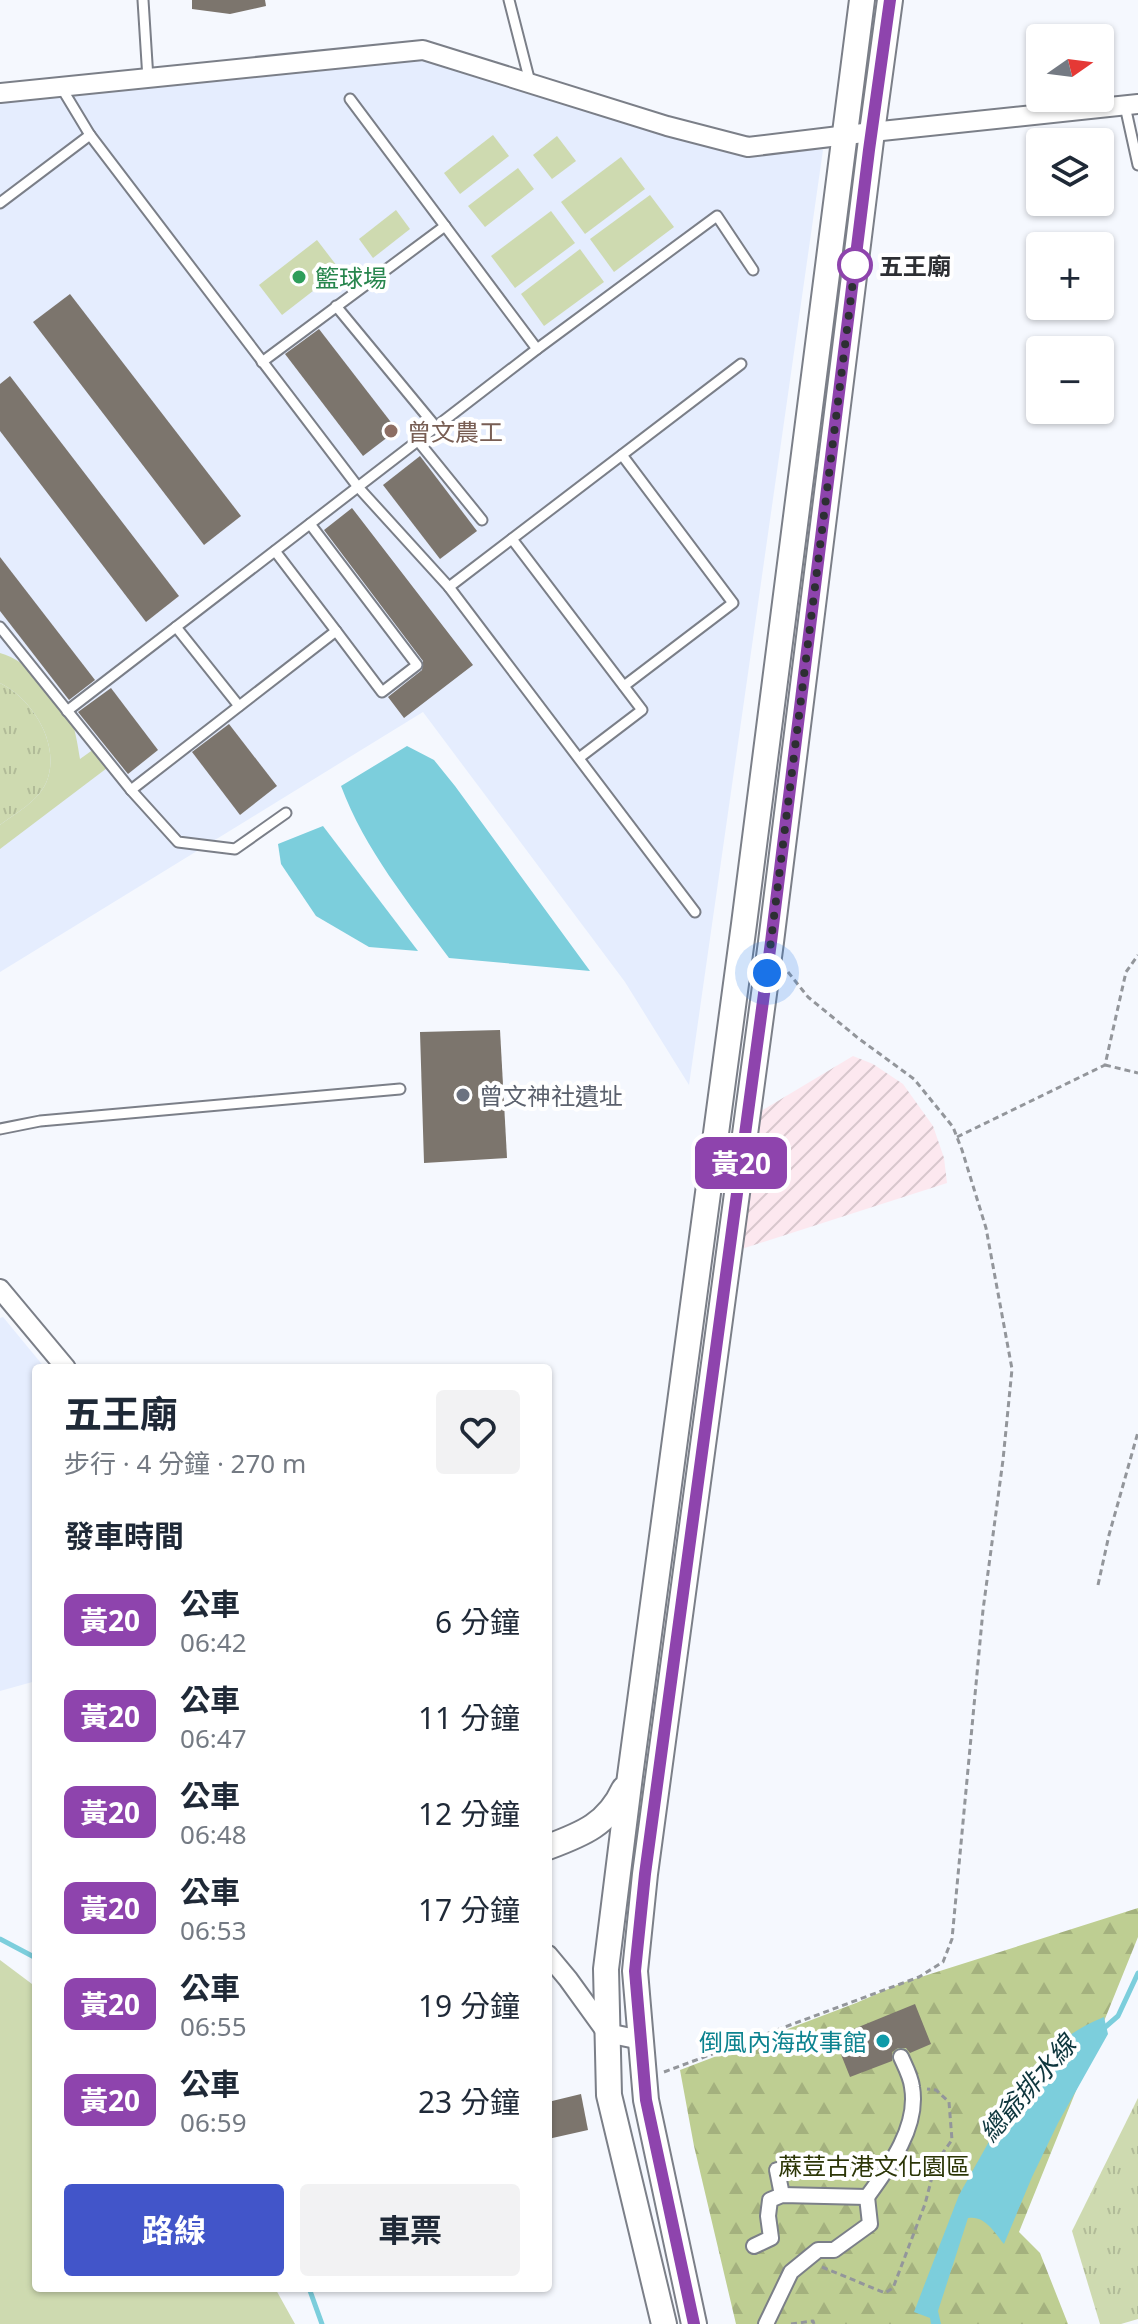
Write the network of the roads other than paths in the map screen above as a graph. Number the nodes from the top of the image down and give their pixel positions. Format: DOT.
graph roads {
  1 [pos="143,0"];
  2 [pos="509,0"];
  3 [pos="862,0"];
  4 [pos="890,0"];
  5 [pos="148,79"];
  6 [pos="531,83"];
  7 [pos="61,87"];
  8 [pos="0,93"];
  9 [pos="350,99"];
  10 [pos="1132,105"];
  11 [pos="872,132"];
  12 [pos="90,135"];
  13 [pos="845,135"];
  14 [pos="1138,165"];
  15 [pos="0,203"];
  16 [pos="445,226"];
  17 [pos="753,270"];
  18 [pos="336,306"];
  19 [pos="537,349"];
  20 [pos="262,362"];
  21 [pos="741,364"];
  22 [pos="436,427"];
  23 [pos="418,441"];
  24 [pos="622,455"];
  25 [pos="358,487"];
  26 [pos="482,520"];
  27 [pos="310,524"];
  28 [pos="512,539"];
  29 [pos="275,551"];
  30 [pos="449,587"];
  31 [pos="0,627"];
  32 [pos="176,627"];
  33 [pos="336,631"];
  34 [pos="624,686"];
  35 [pos="239,706"];
  36 [pos="67,711"];
  37 [pos="579,758"];
  38 [pos="131,790"];
  39 [pos="286,813"];
  40 [pos="695,912"];
  41 [pos="400,1089"];
  42 [pos="0,1129"];
  43 [pos="0,1289"];
  44 [pos="63,1364"];
  45 [pos="630,1776"];
  46 [pos="552,1846"];
  47 [pos="552,1960"];
  48 [pos="607,2033"];
  49 [pos="641,2040"];
  50 [pos="901,2057"];
  51 [pos="777,2170"];
  52 [pos="782,2195"];
  53 [pos="867,2197"];
  54 [pos="754,2246"];
  55 [pos="664,2324"];
  56 [pos="694,2324"];
  57 [pos="766,2324"];
  1 -- 5 [label="lane"];
  2 -- 6 [label="lane"];
  3 -- 13 [label="main road"];
  4 -- 11 [label="main road"];
  5 -- 6 [label="street"];
  5 -- 7 [label="street"];
  6 -- 13 [label="street"];
  7 -- 8 [label="street"];
  7 -- 12 [label="lane"];
  9 -- 16 [label="lane"];
  10 -- 11 [label="street"];
  10 -- 14 [label="lane"];
  11 -- 13 [label="street"];
  11 -- 49 [label="main road"];
  12 -- 15 [label="lane"];
  12 -- 20 [label="lane"];
  13 -- 45 [label="main road"];
  16 -- 18 [label="lane"];
  16 -- 19 [label="lane"];
  17 -- 19 [label="lane"];
  18 -- 20 [label="lane"];
  18 -- 22 [label="lane"];
  19 -- 22 [label="lane"];
  20 -- 25 [label="lane"];
  21 -- 24 [label="lane"];
  22 -- 23 [label="lane"];
  23 -- 25 [label="lane"];
  23 -- 26 [label="lane"];
  24 -- 28 [label="lane"];
  24 -- 34 [label="lane"];
  25 -- 27 [label="lane"];
  25 -- 30 [label="lane"];
  27 -- 29 [label="lane"];
  27 -- 33 [label="lane"];
  28 -- 30 [label="lane"];
  28 -- 34 [label="lane"];
  29 -- 32 [label="lane"];
  29 -- 33 [label="lane"];
  30 -- 37 [label="lane"];
  31 -- 36 [label="lane"];
  32 -- 35 [label="lane"];
  32 -- 36 [label="lane"];
  33 -- 35 [label="lane"];
  34 -- 37 [label="lane"];
  35 -- 38 [label="lane"];
  36 -- 38 [label="lane"];
  37 -- 40 [label="lane"];
  38 -- 39 [label="lane"];
  41 -- 42 [label="lane"];
  43 -- 44 [label="street"];
  45 -- 46 [label="main road"];
  45 -- 48 [label="main road"];
  47 -- 48 [label="street"];
  48 -- 49 [label="street"];
  48 -- 55 [label="main road"];
  49 -- 56 [label="main road"];
  50 -- 53 [label="street"];
  51 -- 52 [label="street"];
  52 -- 53 [label="street"];
  52 -- 54 [label="street"];
  53 -- 57 [label="street"];
}
